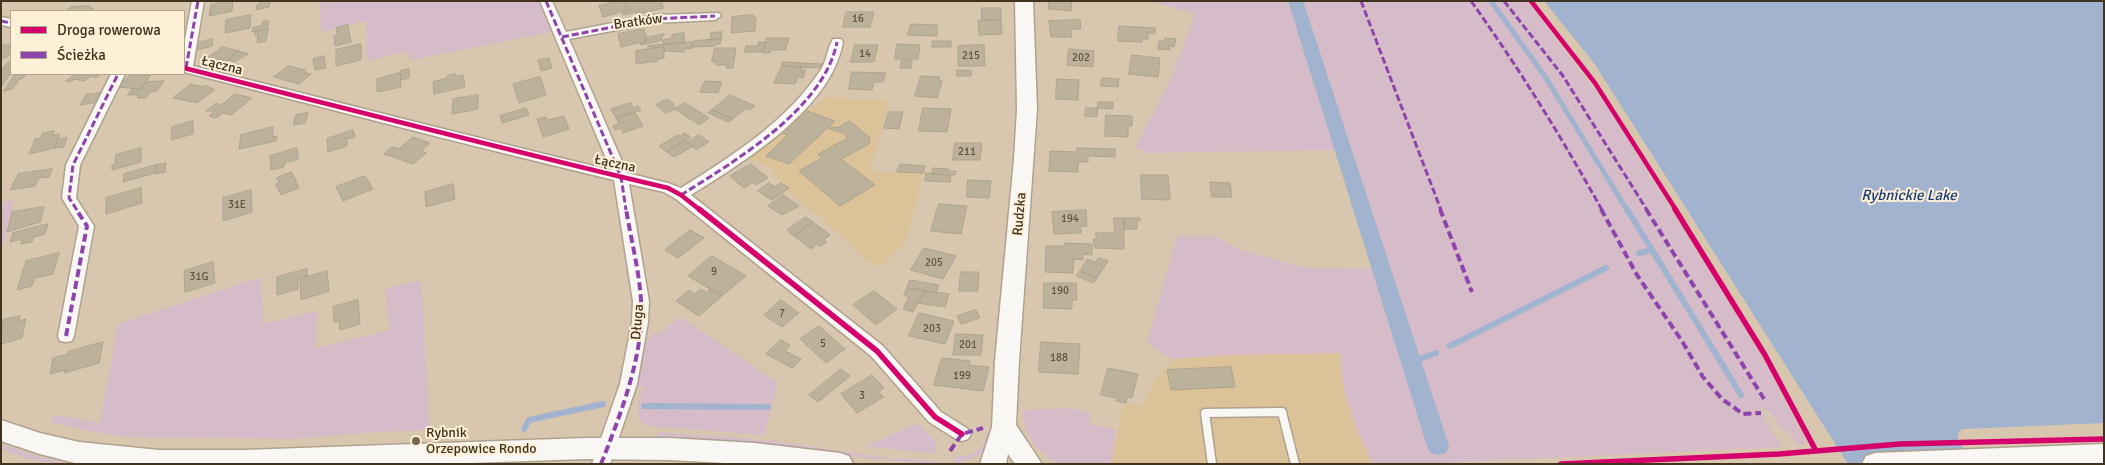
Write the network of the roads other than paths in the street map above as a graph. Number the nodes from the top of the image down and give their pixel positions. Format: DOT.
graph roads {
  1 [pos="198,1"];
  2 [pos="546,1"];
  3 [pos="1024,1"];
  4 [pos="715,16"];
  5 [pos="562,37"];
  6 [pos="838,42"];
  7 [pos="185,68"];
  8 [pos="118,75"];
  9 [pos="621,177"];
  10 [pos="681,195"];
  11 [pos="66,336"];
  12 [pos="1004,427"];
  13 [pos="1,430"];
  14 [pos="962,434"];
  15 [pos="2104,454"];
  16 [pos="604,456"];
  17 [pos="840,464"];
  18 [pos="993,464"];
  19 [pos="1002,464"];
  20 [pos="1027,464"];
  21 [pos="1212,464"];
  22 [pos="1295,464"];
  23 [pos="1875,464"];
  1 -- 7 [label="street"];
  2 -- 5 [label="street"];
  3 -- 12 [label="main road, Rudzka"];
  4 -- 5 [label="street, Bratków"];
  5 -- 9 [label="street"];
  6 -- 10 [label="street"];
  7 -- 9 [label="street, Łączna"];
  8 -- 11 [label="street"];
  9 -- 10 [label="street, Łączna"];
  9 -- 16 [label="street, Długa"];
  10 -- 14 [label="street, Łączna"];
  12 -- 18 [label="main road, Rudzka"];
  12 -- 20 [label="main road"];
  13 -- 16 [label="main road"];
  15 -- 23 [label="main road"];
  16 -- 17 [label="main road"];
  19 -- 20 [label="main road"];
  21 -- 22 [label="lane"];
}
